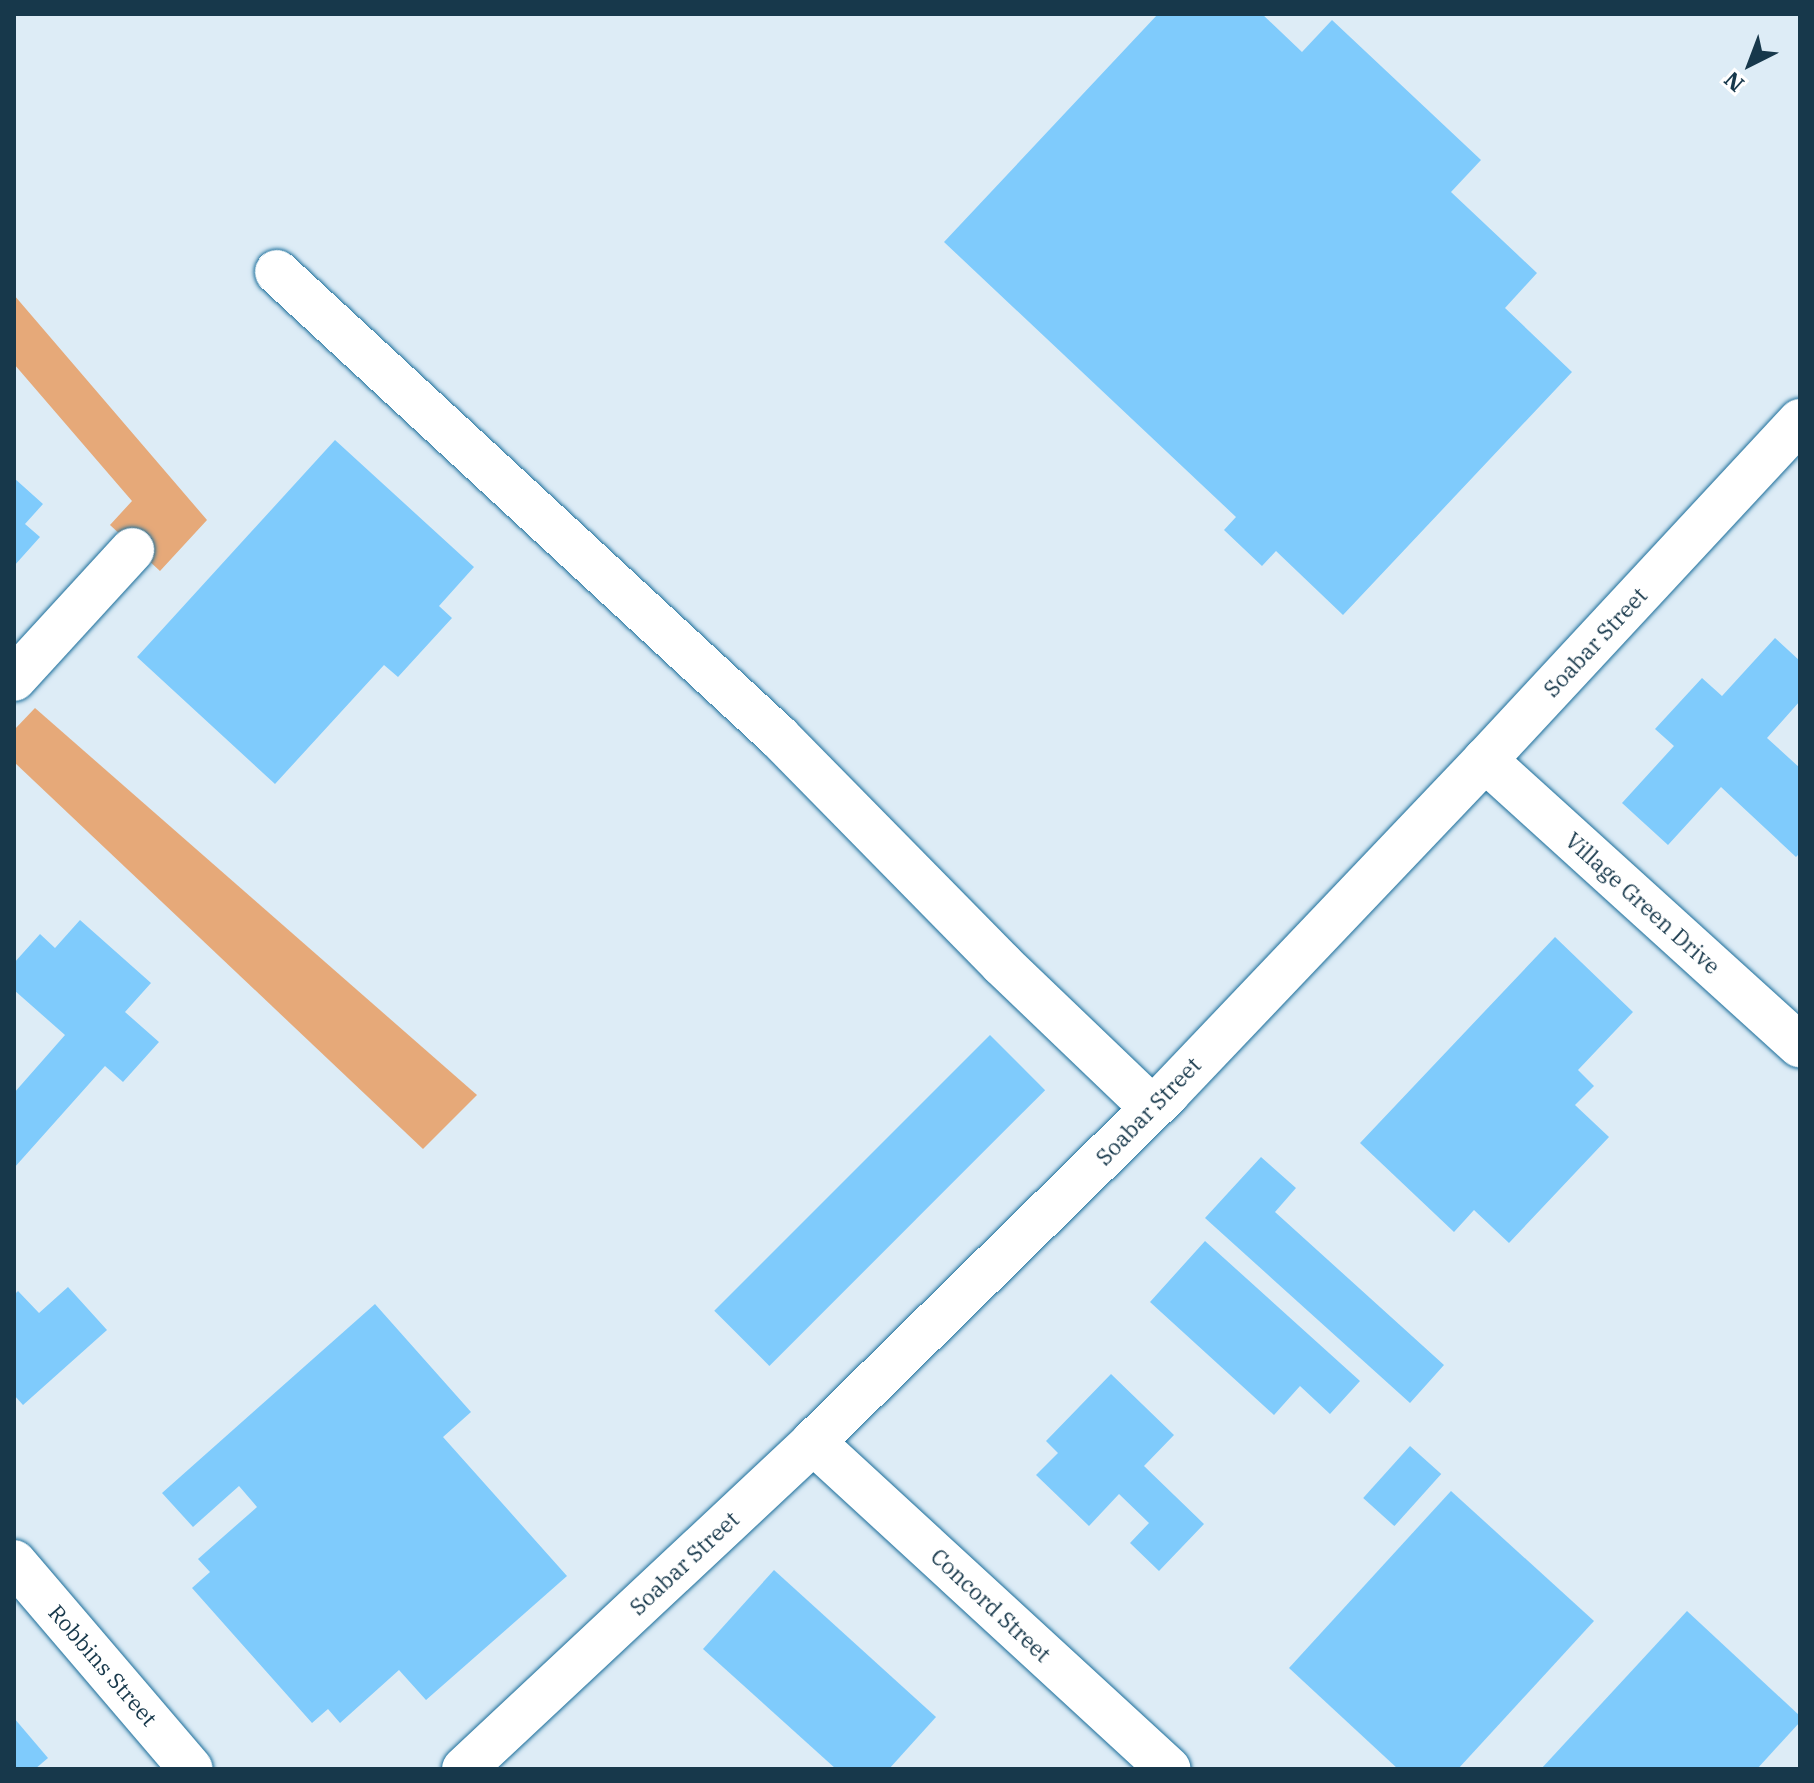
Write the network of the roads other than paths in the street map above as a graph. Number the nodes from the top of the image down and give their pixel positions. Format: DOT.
graph roads {
  1 [pos="277,272"];
  2 [pos="1800,421"];
  3 [pos="132,550"];
  4 [pos="14,679"];
  5 [pos="1485,760"];
  6 [pos="1800,1046"];
  7 [pos="1152,1108"];
  8 [pos="813,1442"];
  9 [pos="14,1562"];
  10 [pos="191,1769"];
  11 [pos="464,1769"];
  12 [pos="1168,1769"];
  1 -- 7 [label="street"];
  2 -- 5 [label="street, Soabar Street"];
  3 -- 4 [label="street"];
  5 -- 6 [label="street, Village Green Drive"];
  5 -- 7 [label="street, Soabar Street"];
  7 -- 8 [label="street, Soabar Street"];
  8 -- 11 [label="street, Soabar Street"];
  8 -- 12 [label="street, Concord Street"];
  9 -- 10 [label="street, Robbins Street"];
}
